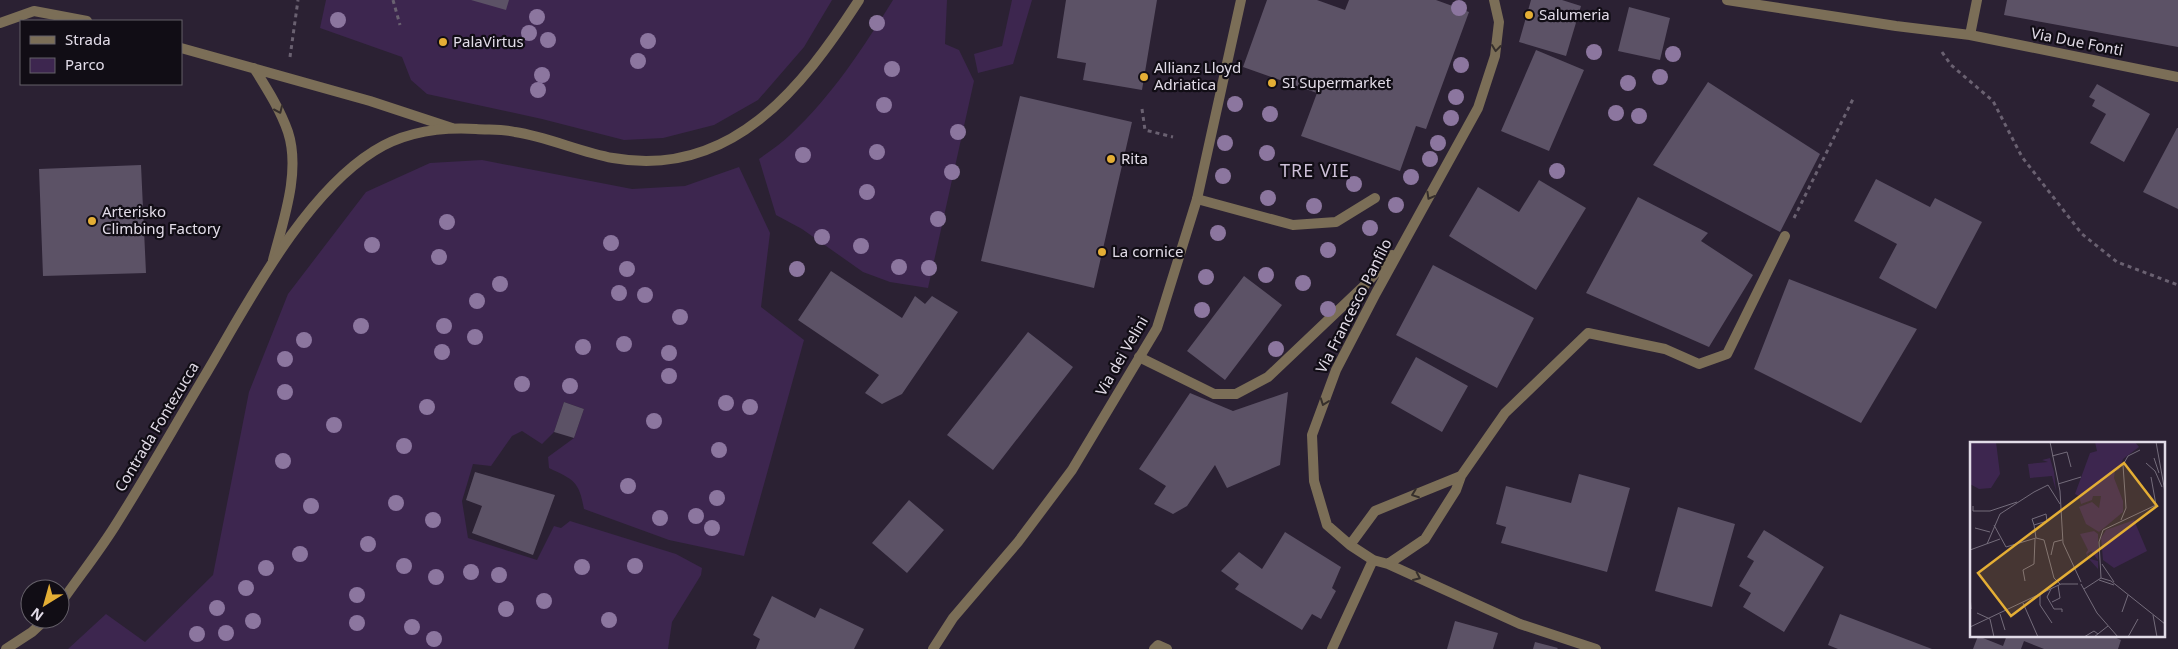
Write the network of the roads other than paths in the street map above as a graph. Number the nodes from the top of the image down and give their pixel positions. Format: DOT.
graph roads {
  1 [pos="859,0"];
  2 [pos="1241,0"];
  3 [pos="1494,0"];
  4 [pos="1976,0"];
  5 [pos="1734,1"];
  6 [pos="82,20"];
  7 [pos="0,23"];
  8 [pos="1970,36"];
  9 [pos="182,48"];
  10 [pos="254,68"];
  11 [pos="2178,77"];
  12 [pos="452,128"];
  13 [pos="1375,198"];
  14 [pos="1196,199"];
  15 [pos="1785,236"];
  16 [pos="1405,242"];
  17 [pos="273,261"];
  18 [pos="1139,357"];
  19 [pos="1461,476"];
  20 [pos="1350,545"];
  21 [pos="1374,560"];
  22 [pos="1388,564"];
  23 [pos="70,590"];
  24 [pos="35,629"];
  25 [pos="6,649"];
  26 [pos="933,649"];
  27 [pos="1154,649"];
  28 [pos="1167,649"];
  29 [pos="1332,649"];
  30 [pos="1596,649"];
  1 -- 12 [label="street, Contrada Fontezucca"];
  2 -- 14 [label="street, Via dei Velini"];
  3 -- 16 [label="street, Via Francesco Panfilo, one-way"];
  4 -- 8 [label="street"];
  5 -- 8 [label="street, Via Due Fonti"];
  6 -- 7 [label="street"];
  8 -- 11 [label="street, Via Due Fonti"];
  9 -- 10 [label="street, Contrada Fontezucca"];
  10 -- 12 [label="street, Contrada Fontezucca"];
  10 -- 17 [label="street, Contrada Fontezucca, one-way"];
  12 -- 17 [label="street, Contrada Fontezucca"];
  13 -- 14 [label="street"];
  14 -- 18 [label="street, Via dei Velini"];
  15 -- 19 [label="street"];
  16 -- 18 [label="street"];
  16 -- 20 [label="street, Via Francesco Panfilo, one-way"];
  17 -- 23 [label="street, Contrada Fontezucca"];
  18 -- 26 [label="street, Via dei Velini"];
  19 -- 20 [label="street, one-way"];
  19 -- 22 [label="street"];
  20 -- 21 [label="street, Via Francesco Panfilo"];
  21 -- 22 [label="street, Via Francesco Panfilo"];
  21 -- 29 [label="street"];
  22 -- 30 [label="street, Via Francesco Panfilo, one-way"];
  24 -- 25 [label="street"];
  27 -- 28 [label="street"];
}
